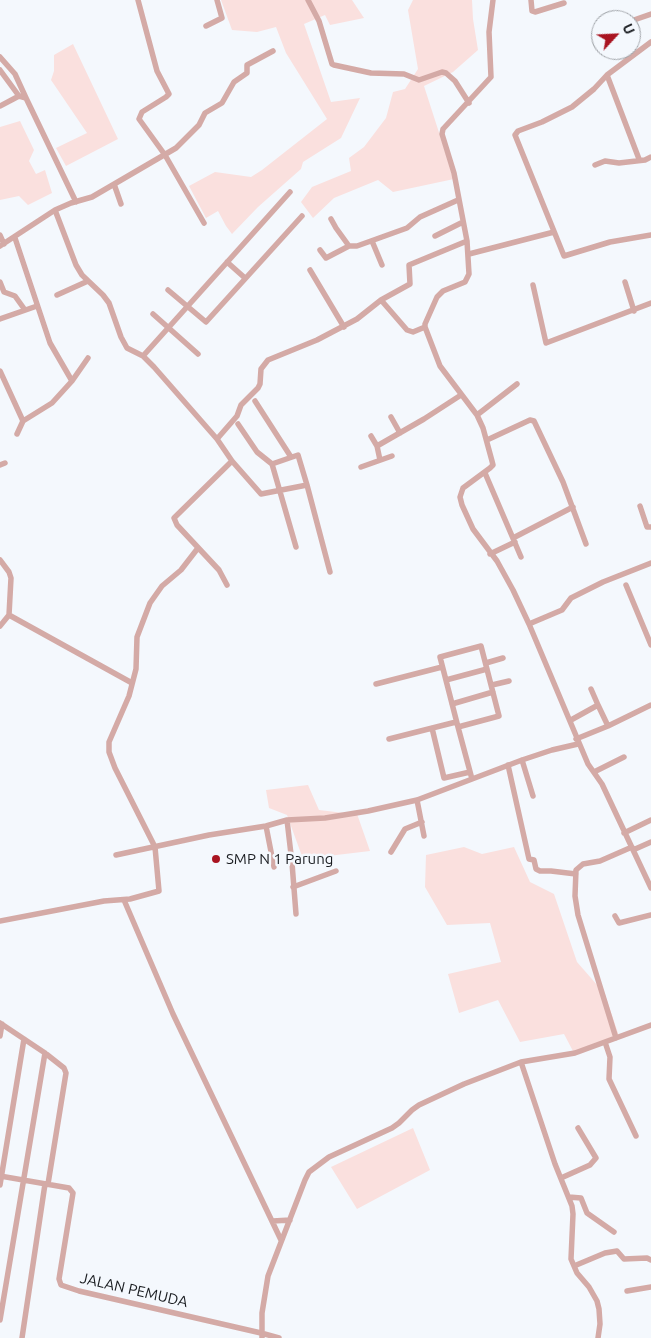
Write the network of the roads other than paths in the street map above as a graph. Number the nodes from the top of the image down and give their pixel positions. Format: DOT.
graph roads {
  1 [pos="138,0"];
  2 [pos="217,0"];
  3 [pos="308,0"];
  4 [pos="493,0"];
  5 [pos="530,0"];
  6 [pos="564,2"];
  7 [pos="206,26"];
  8 [pos="273,51"];
  9 [pos="0,57"];
  10 [pos="623,60"];
  11 [pos="0,70"];
  12 [pos="607,75"];
  13 [pos="19,96"];
  14 [pos="26,98"];
  15 [pos="469,103"];
  16 [pos="0,106"];
  17 [pos="165,155"];
  18 [pos="651,157"];
  19 [pos="639,159"];
  20 [pos="595,165"];
  21 [pos="114,184"];
  22 [pos="290,192"];
  23 [pos="458,200"];
  24 [pos="76,202"];
  25 [pos="122,204"];
  26 [pos="55,210"];
  27 [pos="302,216"];
  28 [pos="331,219"];
  29 [pos="463,222"];
  30 [pos="204,223"];
  31 [pos="554,232"];
  32 [pos="651,235"];
  33 [pos="0,236"];
  34 [pos="435,236"];
  35 [pos="15,238"];
  36 [pos="467,241"];
  37 [pos="372,242"];
  38 [pos="2,245"];
  39 [pos="350,246"];
  40 [pos="320,250"];
  41 [pos="469,254"];
  42 [pos="227,262"];
  43 [pos="382,265"];
  44 [pos="310,270"];
  45 [pos="246,278"];
  46 [pos="88,281"];
  47 [pos="0,282"];
  48 [pos="625,282"];
  49 [pos="533,285"];
  50 [pos="168,290"];
  51 [pos="57,295"];
  52 [pos="381,300"];
  53 [pos="651,303"];
  54 [pos="38,306"];
  55 [pos="187,306"];
  56 [pos="25,310"];
  57 [pos="634,311"];
  58 [pos="154,314"];
  59 [pos="0,319"];
  60 [pos="168,327"];
  61 [pos="344,327"];
  62 [pos="426,327"];
  63 [pos="198,354"];
  64 [pos="143,356"];
  65 [pos="88,358"];
  66 [pos="0,371"];
  67 [pos="72,381"];
  68 [pos="517,384"];
  69 [pos="461,395"];
  70 [pos="256,401"];
  71 [pos="477,415"];
  72 [pos="391,417"];
  73 [pos="23,421"];
  74 [pos="238,424"];
  75 [pos="400,433"];
  76 [pos="17,434"];
  77 [pos="371,436"];
  78 [pos="216,439"];
  79 [pos="487,440"];
  80 [pos="377,446"];
  81 [pos="392,456"];
  82 [pos="291,457"];
  83 [pos="380,460"];
  84 [pos="232,462"];
  85 [pos="272,464"];
  86 [pos="361,467"];
  87 [pos="484,473"];
  88 [pos="307,485"];
  89 [pos="281,490"];
  90 [pos="640,506"];
  91 [pos="573,507"];
  92 [pos="651,527"];
  93 [pos="514,540"];
  94 [pos="586,544"];
  95 [pos="296,547"];
  96 [pos="198,548"];
  97 [pos="490,554"];
  98 [pos="521,557"];
  99 [pos="0,560"];
  100 [pos="651,563"];
  101 [pos="330,572"];
  102 [pos="227,585"];
  103 [pos="626,585"];
  104 [pos="9,615"];
  105 [pos="529,624"];
  106 [pos="0,626"];
  107 [pos="651,645"];
  108 [pos="502,658"];
  109 [pos="487,666"];
  110 [pos="442,667"];
  111 [pos="446,680"];
  112 [pos="509,681"];
  113 [pos="132,683"];
  114 [pos="376,684"];
  115 [pos="492,685"];
  116 [pos="591,689"];
  117 [pos="493,692"];
  118 [pos="452,704"];
  119 [pos="598,705"];
  120 [pos="651,705"];
  121 [pos="570,720"];
  122 [pos="457,724"];
  123 [pos="608,726"];
  124 [pos="432,728"];
  125 [pos="389,739"];
  126 [pos="577,742"];
  127 [pos="624,757"];
  128 [pos="522,760"];
  129 [pos="508,765"];
  130 [pos="470,772"];
  131 [pos="594,772"];
  132 [pos="472,779"];
  133 [pos="533,796"];
  134 [pos="417,800"];
  135 [pos="287,820"];
  136 [pos="651,820"];
  137 [pos="422,822"];
  138 [pos="266,826"];
  139 [pos="624,833"];
  140 [pos="424,836"];
  141 [pos="651,842"];
  142 [pos="155,847"];
  143 [pos="632,848"];
  144 [pos="391,852"];
  145 [pos="116,856"];
  146 [pos="274,867"];
  147 [pos="336,871"];
  148 [pos="576,874"];
  149 [pos="293,887"];
  150 [pos="651,888"];
  151 [pos="124,900"];
  152 [pos="296,914"];
  153 [pos="651,915"];
  154 [pos="615,916"];
  155 [pos="0,921"];
  156 [pos="1,1023"];
  157 [pos="651,1024"];
  158 [pos="0,1036"];
  159 [pos="616,1038"];
  160 [pos="24,1039"];
  161 [pos="605,1042"];
  162 [pos="45,1054"];
  163 [pos="521,1062"];
  164 [pos="578,1128"];
  165 [pos="636,1136"];
  166 [pos="1,1176"];
  167 [pos="561,1178"];
  168 [pos="24,1180"];
  169 [pos="46,1184"];
  170 [pos="0,1185"];
  171 [pos="569,1197"];
  172 [pos="290,1220"];
  173 [pos="273,1221"];
  174 [pos="614,1232"];
  175 [pos="281,1240"];
  176 [pos="651,1260"];
  177 [pos="574,1266"];
  178 [pos="651,1287"];
  179 [pos="627,1292"];
  180 [pos="0,1320"];
  181 [pos="262,1335"];
  182 [pos="22,1338"];
  183 [pos="279,1338"];
  184 [pos="598,1338"];
  1 -- 17 [label="street"];
  2 -- 7 [label="street"];
  3 -- 15 [label="street"];
  4 -- 15 [label="street"];
  5 -- 6 [label="street"];
  8 -- 17 [label="street"];
  9 -- 14 [label="street"];
  10 -- 12 [label="street"];
  11 -- 13 [label="street"];
  12 -- 19 [label="street"];
  12 -- 31 [label="street"];
  13 -- 14 [label="street"];
  13 -- 16 [label="street"];
  14 -- 24 [label="street"];
  15 -- 23 [label="street"];
  17 -- 21 [label="street"];
  17 -- 30 [label="street"];
  18 -- 19 [label="street"];
  19 -- 20 [label="street"];
  21 -- 24 [label="street"];
  21 -- 25 [label="street"];
  22 -- 42 [label="street"];
  23 -- 29 [label="street"];
  23 -- 37 [label="street"];
  24 -- 26 [label="street"];
  26 -- 35 [label="street"];
  26 -- 46 [label="street"];
  27 -- 45 [label="street"];
  28 -- 39 [label="street"];
  29 -- 34 [label="street"];
  29 -- 36 [label="street"];
  31 -- 32 [label="street"];
  31 -- 41 [label="street"];
  33 -- 38 [label="street"];
  35 -- 38 [label="street"];
  35 -- 54 [label="street"];
  36 -- 41 [label="street"];
  36 -- 52 [label="street"];
  37 -- 39 [label="street"];
  37 -- 43 [label="street"];
  39 -- 40 [label="street"];
  41 -- 62 [label="street"];
  42 -- 45 [label="street"];
  42 -- 55 [label="street"];
  44 -- 61 [label="street"];
  45 -- 55 [label="street"];
  46 -- 51 [label="street"];
  46 -- 64 [label="street"];
  47 -- 56 [label="street"];
  48 -- 57 [label="street"];
  49 -- 57 [label="street"];
  50 -- 55 [label="street"];
  52 -- 61 [label="street"];
  52 -- 62 [label="street"];
  53 -- 57 [label="street"];
  54 -- 56 [label="street"];
  54 -- 67 [label="street"];
  55 -- 60 [label="street"];
  56 -- 59 [label="street"];
  58 -- 60 [label="street"];
  60 -- 63 [label="street"];
  60 -- 64 [label="street"];
  61 -- 78 [label="street"];
  62 -- 69 [label="street"];
  64 -- 78 [label="street"];
  65 -- 67 [label="street"];
  66 -- 73 [label="street"];
  67 -- 73 [label="street"];
  68 -- 71 [label="street"];
  69 -- 71 [label="street"];
  69 -- 75 [label="street"];
  70 -- 82 [label="street"];
  71 -- 79 [label="street"];
  72 -- 75 [label="street"];
  73 -- 76 [label="street"];
  74 -- 85 [label="street"];
  75 -- 80 [label="street"];
  77 -- 80 [label="street"];
  78 -- 84 [label="street"];
  79 -- 87 [label="street"];
  79 -- 91 [label="street"];
  80 -- 83 [label="street"];
  81 -- 83 [label="street"];
  82 -- 85 [label="street"];
  82 -- 88 [label="street"];
  83 -- 86 [label="street"];
  84 -- 89 [label="street"];
  84 -- 96 [label="street"];
  85 -- 89 [label="street"];
  87 -- 93 [label="street"];
  87 -- 97 [label="street"];
  88 -- 89 [label="street"];
  88 -- 101 [label="street"];
  89 -- 95 [label="street"];
  90 -- 92 [label="street"];
  91 -- 93 [label="street"];
  91 -- 94 [label="street"];
  93 -- 97 [label="street"];
  93 -- 98 [label="street"];
  96 -- 102 [label="street"];
  96 -- 113 [label="street"];
  97 -- 105 [label="street"];
  99 -- 104 [label="street"];
  100 -- 105 [label="street"];
  103 -- 107 [label="street"];
  104 -- 106 [label="street"];
  104 -- 113 [label="street"];
  105 -- 121 [label="street"];
  108 -- 109 [label="street"];
  109 -- 110 [label="street"];
  109 -- 111 [label="street"];
  109 -- 115 [label="street"];
  110 -- 111 [label="street"];
  110 -- 114 [label="street"];
  111 -- 118 [label="street"];
  112 -- 115 [label="street"];
  113 -- 142 [label="street"];
  115 -- 117 [label="street"];
  116 -- 119 [label="street"];
  117 -- 118 [label="street"];
  117 -- 122 [label="street"];
  118 -- 122 [label="street"];
  119 -- 121 [label="street"];
  119 -- 123 [label="street"];
  120 -- 123 [label="street"];
  121 -- 126 [label="street"];
  122 -- 124 [label="street"];
  122 -- 130 [label="street"];
  123 -- 126 [label="street"];
  124 -- 125 [label="street"];
  124 -- 130 [label="street"];
  126 -- 128 [label="street"];
  126 -- 131 [label="street"];
  127 -- 131 [label="street"];
  128 -- 129 [label="street"];
  128 -- 133 [label="street"];
  129 -- 132 [label="street"];
  129 -- 148 [label="street"];
  130 -- 132 [label="street"];
  131 -- 139 [label="street"];
  132 -- 134 [label="street"];
  134 -- 135 [label="street"];
  134 -- 137 [label="street"];
  135 -- 138 [label="street"];
  135 -- 149 [label="street"];
  136 -- 139 [label="street"];
  137 -- 140 [label="street"];
  137 -- 144 [label="street"];
  138 -- 142 [label="street"];
  138 -- 146 [label="street"];
  139 -- 143 [label="street"];
  141 -- 143 [label="street"];
  142 -- 145 [label="street"];
  142 -- 151 [label="street"];
  143 -- 148 [label="street"];
  143 -- 150 [label="street"];
  147 -- 149 [label="street"];
  148 -- 159 [label="street"];
  149 -- 152 [label="street"];
  151 -- 155 [label="street"];
  151 -- 173 [label="street"];
  153 -- 154 [label="street"];
  156 -- 158 [label="street"];
  156 -- 160 [label="street"];
  157 -- 159 [label="street"];
  159 -- 161 [label="street"];
  160 -- 162 [label="street"];
  160 -- 166 [label="street"];
  161 -- 163 [label="street"];
  161 -- 165 [label="street"];
  162 -- 168 [label="street"];
  162 -- 169 [label="street"];
  163 -- 167 [label="street"];
  163 -- 172 [label="street"];
  164 -- 167 [label="street"];
  166 -- 168 [label="street, JALAN PEMUDA"];
  166 -- 170 [label="street"];
  167 -- 171 [label="street"];
  168 -- 169 [label="street, JALAN PEMUDA"];
  168 -- 180 [label="street"];
  169 -- 181 [label="street, JALAN PEMUDA"];
  169 -- 182 [label="street"];
  171 -- 174 [label="street"];
  171 -- 177 [label="street"];
  172 -- 173 [label="street"];
  172 -- 175 [label="street"];
  173 -- 175 [label="street"];
  175 -- 181 [label="street"];
  176 -- 177 [label="street"];
  177 -- 184 [label="street"];
  178 -- 179 [label="street"];
  181 -- 183 [label="street, JALAN PEMUDA"];
}
